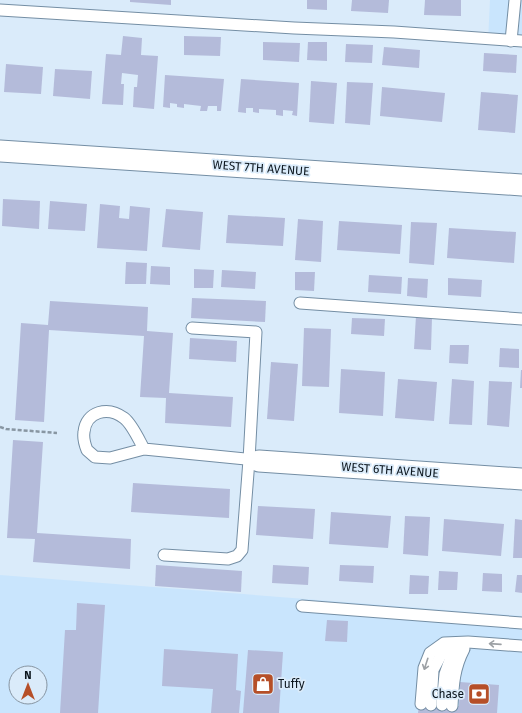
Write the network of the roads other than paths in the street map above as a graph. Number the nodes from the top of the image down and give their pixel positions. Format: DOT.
graph roads {
  1 [pos="515,0"];
  2 [pos="0,10"];
  3 [pos="516,41"];
  4 [pos="0,151"];
  5 [pos="522,185"];
  6 [pos="300,303"];
  7 [pos="522,320"];
  8 [pos="192,328"];
  9 [pos="144,449"];
  10 [pos="254,460"];
  11 [pos="522,478"];
  12 [pos="164,555"];
  13 [pos="302,606"];
  14 [pos="522,623"];
  15 [pos="468,642"];
  16 [pos="522,646"];
  1 -- 3 [label="lane"];
  2 -- 3 [label="lane"];
  4 -- 5 [label="street, WEST 7TH AVENUE"];
  6 -- 7 [label="lane"];
  8 -- 10 [label="lane"];
  9 -- 9 [label="lane"];
  9 -- 10 [label="lane"];
  10 -- 11 [label="street, WEST 6TH AVENUE"];
  10 -- 12 [label="lane"];
  13 -- 14 [label="lane"];
  15 -- 15 [label="lane, one-way"];
  16 -- 15 [label="lane, one-way"];
}
